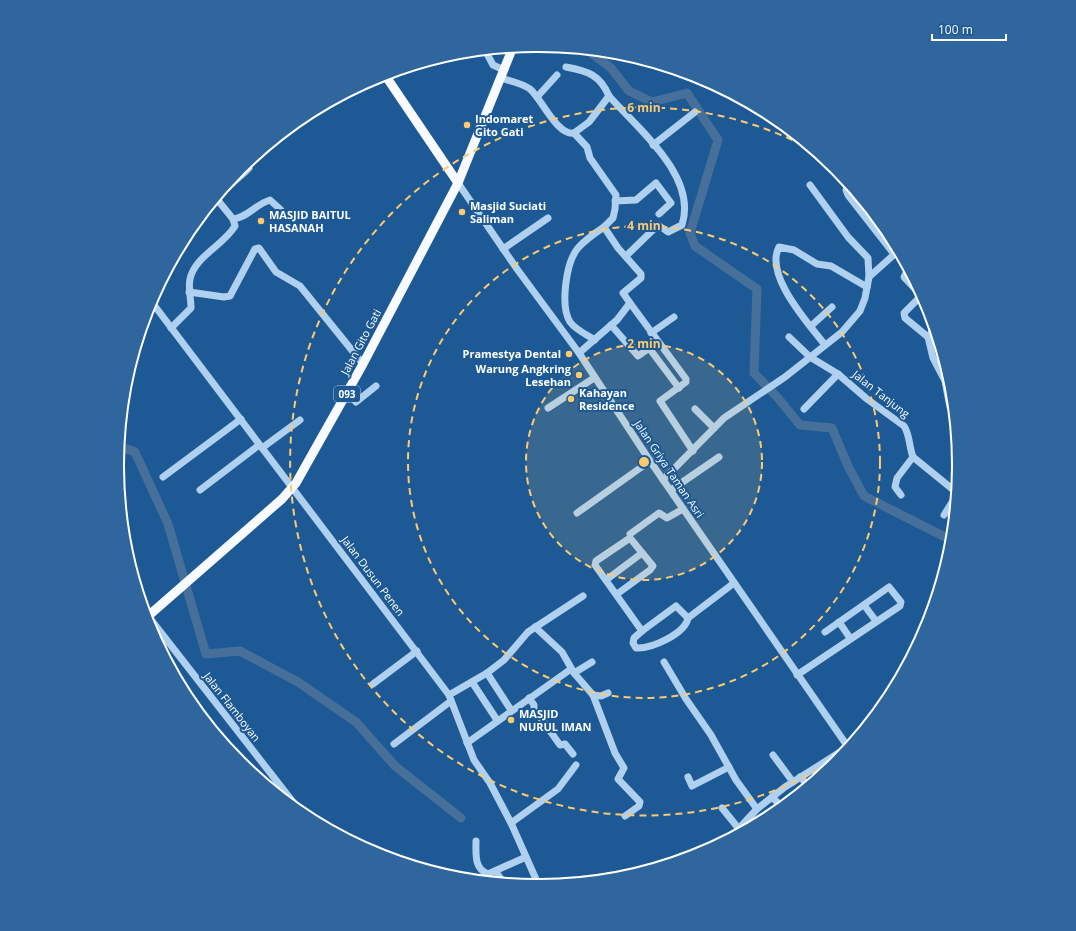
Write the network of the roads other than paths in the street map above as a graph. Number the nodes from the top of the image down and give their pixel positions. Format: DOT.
graph roads {
  1 [pos="511,53"];
  2 [pos="488,56"];
  3 [pos="566,67"];
  4 [pos="503,74"];
  5 [pos="557,75"];
  6 [pos="388,80"];
  7 [pos="609,96"];
  8 [pos="537,97"];
  9 [pos="695,112"];
  10 [pos="574,133"];
  11 [pos="653,145"];
  12 [pos="458,183"];
  13 [pos="810,185"];
  14 [pos="846,190"];
  15 [pos="615,201"];
  16 [pos="219,202"];
  17 [pos="280,210"];
  18 [pos="659,214"];
  19 [pos="548,218"];
  20 [pos="233,219"];
  21 [pos="604,226"];
  22 [pos="882,236"];
  23 [pos="503,249"];
  24 [pos="894,255"];
  25 [pos="626,256"];
  26 [pos="869,277"];
  27 [pos="867,287"];
  28 [pos="189,292"];
  29 [pos="917,300"];
  30 [pos="630,303"];
  31 [pos="832,306"];
  32 [pos="156,307"];
  33 [pos="674,317"];
  34 [pos="611,324"];
  35 [pos="811,326"];
  36 [pos="171,328"];
  37 [pos="651,332"];
  38 [pos="930,334"];
  39 [pos="789,337"];
  40 [pos="928,337"];
  41 [pos="595,340"];
  42 [pos="658,342"];
  43 [pos="825,345"];
  44 [pos="649,348"];
  45 [pos="579,353"];
  46 [pos="810,357"];
  47 [pos="363,364"];
  48 [pos="941,373"];
  49 [pos="838,374"];
  50 [pos="594,378"];
  51 [pos="376,386"];
  52 [pos="679,388"];
  53 [pos="348,392"];
  54 [pos="548,408"];
  55 [pos="695,409"];
  56 [pos="804,410"];
  57 [pos="241,419"];
  58 [pos="300,420"];
  59 [pos="714,428"];
  60 [pos="261,446"];
  61 [pos="693,451"];
  62 [pos="913,457"];
  63 [pos="719,458"];
  64 [pos="650,461"];
  65 [pos="163,477"];
  66 [pos="663,480"];
  67 [pos="951,488"];
  68 [pos="292,489"];
  69 [pos="200,490"];
  70 [pos="671,490"];
  71 [pos="901,495"];
  72 [pos="949,506"];
  73 [pos="684,509"];
  74 [pos="578,513"];
  75 [pos="944,515"];
  76 [pos="630,534"];
  77 [pos="642,553"];
  78 [pos="606,580"];
  79 [pos="734,582"];
  80 [pos="617,594"];
  81 [pos="583,596"];
  82 [pos="864,605"];
  83 [pos="152,613"];
  84 [pos="688,618"];
  85 [pos="876,621"];
  86 [pos="839,622"];
  87 [pos="535,627"];
  88 [pos="642,631"];
  89 [pos="825,632"];
  90 [pos="161,635"];
  91 [pos="850,638"];
  92 [pos="417,651"];
  93 [pos="592,662"];
  94 [pos="664,662"];
  95 [pos="572,671"];
  96 [pos="487,673"];
  97 [pos="797,675"];
  98 [pos="472,682"];
  99 [pos="373,684"];
  100 [pos="608,693"];
  101 [pos="593,695"];
  102 [pos="450,698"];
  103 [pos="529,698"];
  104 [pos="511,710"];
  105 [pos="497,720"];
  106 [pos="845,742"];
  107 [pos="467,743"];
  108 [pos="394,744"];
  109 [pos="573,754"];
  110 [pos="773,755"];
  111 [pos="825,762"];
  112 [pos="576,765"];
  113 [pos="729,767"];
  114 [pos="688,777"];
  115 [pos="800,777"];
  116 [pos="793,782"];
  117 [pos="805,782"];
  118 [pos="287,795"];
  119 [pos="772,797"];
  120 [pos="778,803"];
  121 [pos="722,808"];
  122 [pos="757,809"];
  123 [pos="626,816"];
  124 [pos="749,818"];
  125 [pos="511,823"];
  126 [pos="742,825"];
  127 [pos="738,828"];
  128 [pos="476,841"];
  129 [pos="526,857"];
  130 [pos="496,872"];
  131 [pos="499,877"];
  132 [pos="536,879"];
  1 -- 4 [label="main road, Jalan Gito Gati / 093"];
  2 -- 4 [label="street"];
  3 -- 7 [label="street"];
  4 -- 8 [label="street"];
  4 -- 12 [label="main road, Jalan Gito Gati / 093"];
  5 -- 8 [label="street"];
  6 -- 12 [label="main road"];
  7 -- 10 [label="street"];
  7 -- 11 [label="street"];
  8 -- 10 [label="street"];
  9 -- 11 [label="street"];
  10 -- 15 [label="street"];
  11 -- 25 [label="street"];
  12 -- 23 [label="street, Jalan Griya Taman Asri"];
  12 -- 47 [label="main road, Jalan Gito Gati / 093"];
  13 -- 26 [label="street"];
  14 -- 22 [label="street"];
  15 -- 18 [label="street"];
  15 -- 21 [label="street"];
  16 -- 20 [label="street"];
  17 -- 20 [label="street"];
  19 -- 23 [label="street"];
  20 -- 28 [label="street"];
  21 -- 25 [label="street"];
  21 -- 41 [label="street"];
  23 -- 45 [label="street, Jalan Griya Taman Asri"];
  24 -- 26 [label="street"];
  25 -- 30 [label="street"];
  26 -- 27 [label="street"];
  27 -- 35 [label="street"];
  27 -- 43 [label="street"];
  28 -- 36 [label="street"];
  28 -- 47 [label="street"];
  29 -- 40 [label="street"];
  30 -- 34 [label="street"];
  30 -- 37 [label="street"];
  31 -- 35 [label="street"];
  32 -- 36 [label="street, Jalan Dusun Penen"];
  33 -- 37 [label="street"];
  34 -- 41 [label="street"];
  34 -- 44 [label="street"];
  35 -- 43 [label="street"];
  36 -- 57 [label="street, Jalan Dusun Penen"];
  37 -- 42 [label="street"];
  38 -- 40 [label="street"];
  39 -- 46 [label="street, Jalan Tanjung"];
  40 -- 48 [label="street"];
  41 -- 45 [label="street"];
  42 -- 44 [label="street"];
  42 -- 52 [label="street"];
  43 -- 46 [label="street"];
  44 -- 52 [label="street"];
  45 -- 50 [label="street, Jalan Griya Taman Asri"];
  46 -- 49 [label="street, Jalan Tanjung"];
  46 -- 59 [label="street"];
  47 -- 53 [label="main road, Jalan Gito Gati / 093"];
  49 -- 56 [label="street"];
  49 -- 62 [label="street, Jalan Tanjung"];
  50 -- 54 [label="street"];
  50 -- 64 [label="street, Jalan Griya Taman Asri"];
  51 -- 53 [label="street"];
  52 -- 61 [label="street"];
  53 -- 68 [label="main road, Jalan Gito Gati / 093"];
  55 -- 59 [label="street"];
  57 -- 60 [label="street, Jalan Dusun Penen"];
  57 -- 65 [label="street"];
  58 -- 60 [label="street"];
  59 -- 61 [label="street"];
  60 -- 68 [label="street, Jalan Dusun Penen"];
  60 -- 69 [label="street"];
  61 -- 66 [label="street"];
  62 -- 67 [label="street"];
  62 -- 71 [label="street"];
  63 -- 70 [label="street"];
  64 -- 66 [label="street, Jalan Griya Taman Asri"];
  64 -- 74 [label="street"];
  66 -- 70 [label="street, Jalan Griya Taman Asri"];
  68 -- 83 [label="main road, Jalan Gito Gati / 093"];
  68 -- 92 [label="street, Jalan Dusun Penen"];
  70 -- 73 [label="street, Jalan Griya Taman Asri"];
  72 -- 75 [label="street"];
  73 -- 76 [label="street"];
  73 -- 79 [label="street, Jalan Griya Taman Asri"];
  77 -- 78 [label="street"];
  77 -- 78 [label="street"];
  77 -- 80 [label="street"];
  78 -- 80 [label="street"];
  79 -- 84 [label="street"];
  79 -- 97 [label="street, Jalan Griya Taman Asri"];
  80 -- 88 [label="street"];
  81 -- 87 [label="street"];
  82 -- 85 [label="street"];
  82 -- 85 [label="street"];
  82 -- 86 [label="street"];
  84 -- 88 [label="street"];
  84 -- 88 [label="street"];
  85 -- 91 [label="street"];
  86 -- 89 [label="street"];
  86 -- 91 [label="street"];
  87 -- 95 [label="street"];
  87 -- 96 [label="street"];
  90 -- 118 [label="street, Jalan Flamboyan"];
  91 -- 97 [label="street"];
  92 -- 99 [label="street"];
  92 -- 102 [label="street, Jalan Dusun Penen"];
  93 -- 95 [label="street"];
  94 -- 113 [label="street"];
  95 -- 101 [label="street"];
  95 -- 103 [label="street"];
  96 -- 98 [label="street"];
  96 -- 104 [label="street"];
  97 -- 106 [label="street, Jalan Griya Taman Asri"];
  98 -- 102 [label="street"];
  98 -- 105 [label="street"];
  100 -- 101 [label="street"];
  101 -- 123 [label="street"];
  102 -- 107 [label="street, Jalan Dusun Penen"];
  102 -- 108 [label="street"];
  103 -- 104 [label="street"];
  103 -- 109 [label="street"];
  104 -- 105 [label="street"];
  105 -- 107 [label="street"];
  107 -- 125 [label="street, Jalan Dusun Penen"];
  110 -- 116 [label="street"];
  111 -- 115 [label="street"];
  112 -- 125 [label="street"];
  113 -- 114 [label="street"];
  113 -- 122 [label="street"];
  115 -- 116 [label="street"];
  115 -- 117 [label="street"];
  116 -- 119 [label="street"];
  119 -- 120 [label="street"];
  119 -- 122 [label="street"];
  121 -- 127 [label="street"];
  122 -- 124 [label="street"];
  124 -- 126 [label="street"];
  125 -- 129 [label="street, Jalan Dusun Penen"];
  128 -- 130 [label="street"];
  129 -- 130 [label="street"];
  129 -- 132 [label="street, Jalan Dusun Penen"];
  130 -- 131 [label="street"];
}
